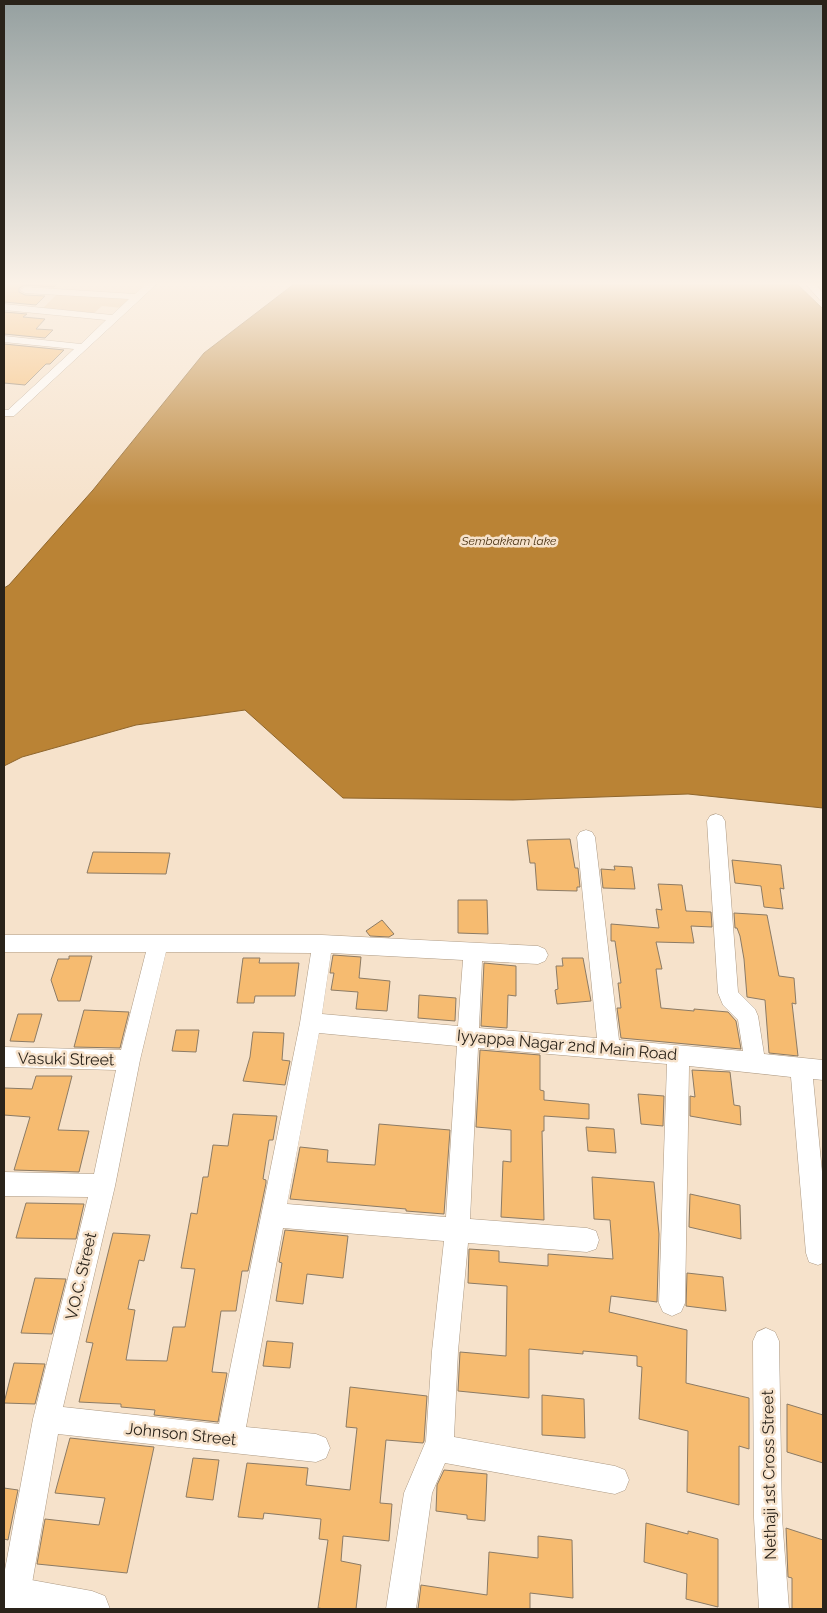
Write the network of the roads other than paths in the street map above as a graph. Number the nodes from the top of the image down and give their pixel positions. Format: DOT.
graph roads {
  1 [pos="72,356"];
  2 [pos="4,413"];
  3 [pos="716,820"];
  4 [pos="586,837"];
  5 [pos="4,943"];
  6 [pos="322,944"];
  7 [pos="158,945"];
  8 [pos="473,951"];
  9 [pos="538,955"];
  10 [pos="310,1024"];
  11 [pos="470,1037"];
  12 [pos="609,1049"];
  13 [pos="678,1054"];
  14 [pos="4,1057"];
  15 [pos="129,1060"];
  16 [pos="755,1063"];
  17 [pos="812,1068"];
  18 [pos="4,1184"];
  19 [pos="103,1186"];
  20 [pos="273,1215"];
  21 [pos="457,1230"];
  22 [pos="587,1240"];
  23 [pos="818,1253"];
  24 [pos="672,1303"];
  25 [pos="766,1341"];
  26 [pos="47,1419"];
  27 [pos="230,1439"];
  28 [pos="440,1442"];
  29 [pos="316,1448"];
  30 [pos="615,1480"];
  31 [pos="9,1599"];
  32 [pos="92,1609"];
  33 [pos="401,1609"];
  34 [pos="774,1609"];
  1 -- 2 [label="street"];
  3 -- 16 [label="street"];
  4 -- 12 [label="street"];
  5 -- 7 [label="street"];
  6 -- 7 [label="street"];
  6 -- 8 [label="street"];
  6 -- 10 [label="street"];
  7 -- 15 [label="street, V.O.C. Street"];
  8 -- 9 [label="street"];
  8 -- 11 [label="street"];
  10 -- 11 [label="street, Iyyappa Nagar 2nd Main Road"];
  10 -- 20 [label="street"];
  11 -- 12 [label="street, Iyyappa Nagar 2nd Main Road"];
  11 -- 21 [label="street"];
  12 -- 13 [label="street, Iyyappa Nagar 2nd Main Road"];
  13 -- 16 [label="street, Iyyappa Nagar 2nd Main Road"];
  13 -- 24 [label="street"];
  14 -- 15 [label="street, Vasuki Street"];
  15 -- 19 [label="street, V.O.C. Street"];
  16 -- 17 [label="street, Iyyappa Nagar 2nd Main Road"];
  17 -- 23 [label="street"];
  18 -- 19 [label="street"];
  19 -- 26 [label="street, V.O.C. Street"];
  20 -- 21 [label="street"];
  20 -- 27 [label="street"];
  21 -- 22 [label="street"];
  21 -- 28 [label="street"];
  25 -- 34 [label="street, Nethaji 1st Cross Street"];
  26 -- 27 [label="street, Johnson Street"];
  26 -- 31 [label="street, V.O.C. Street"];
  27 -- 29 [label="street, Johnson Street"];
  28 -- 30 [label="street"];
  28 -- 33 [label="street"];
  31 -- 32 [label="street"];
}
